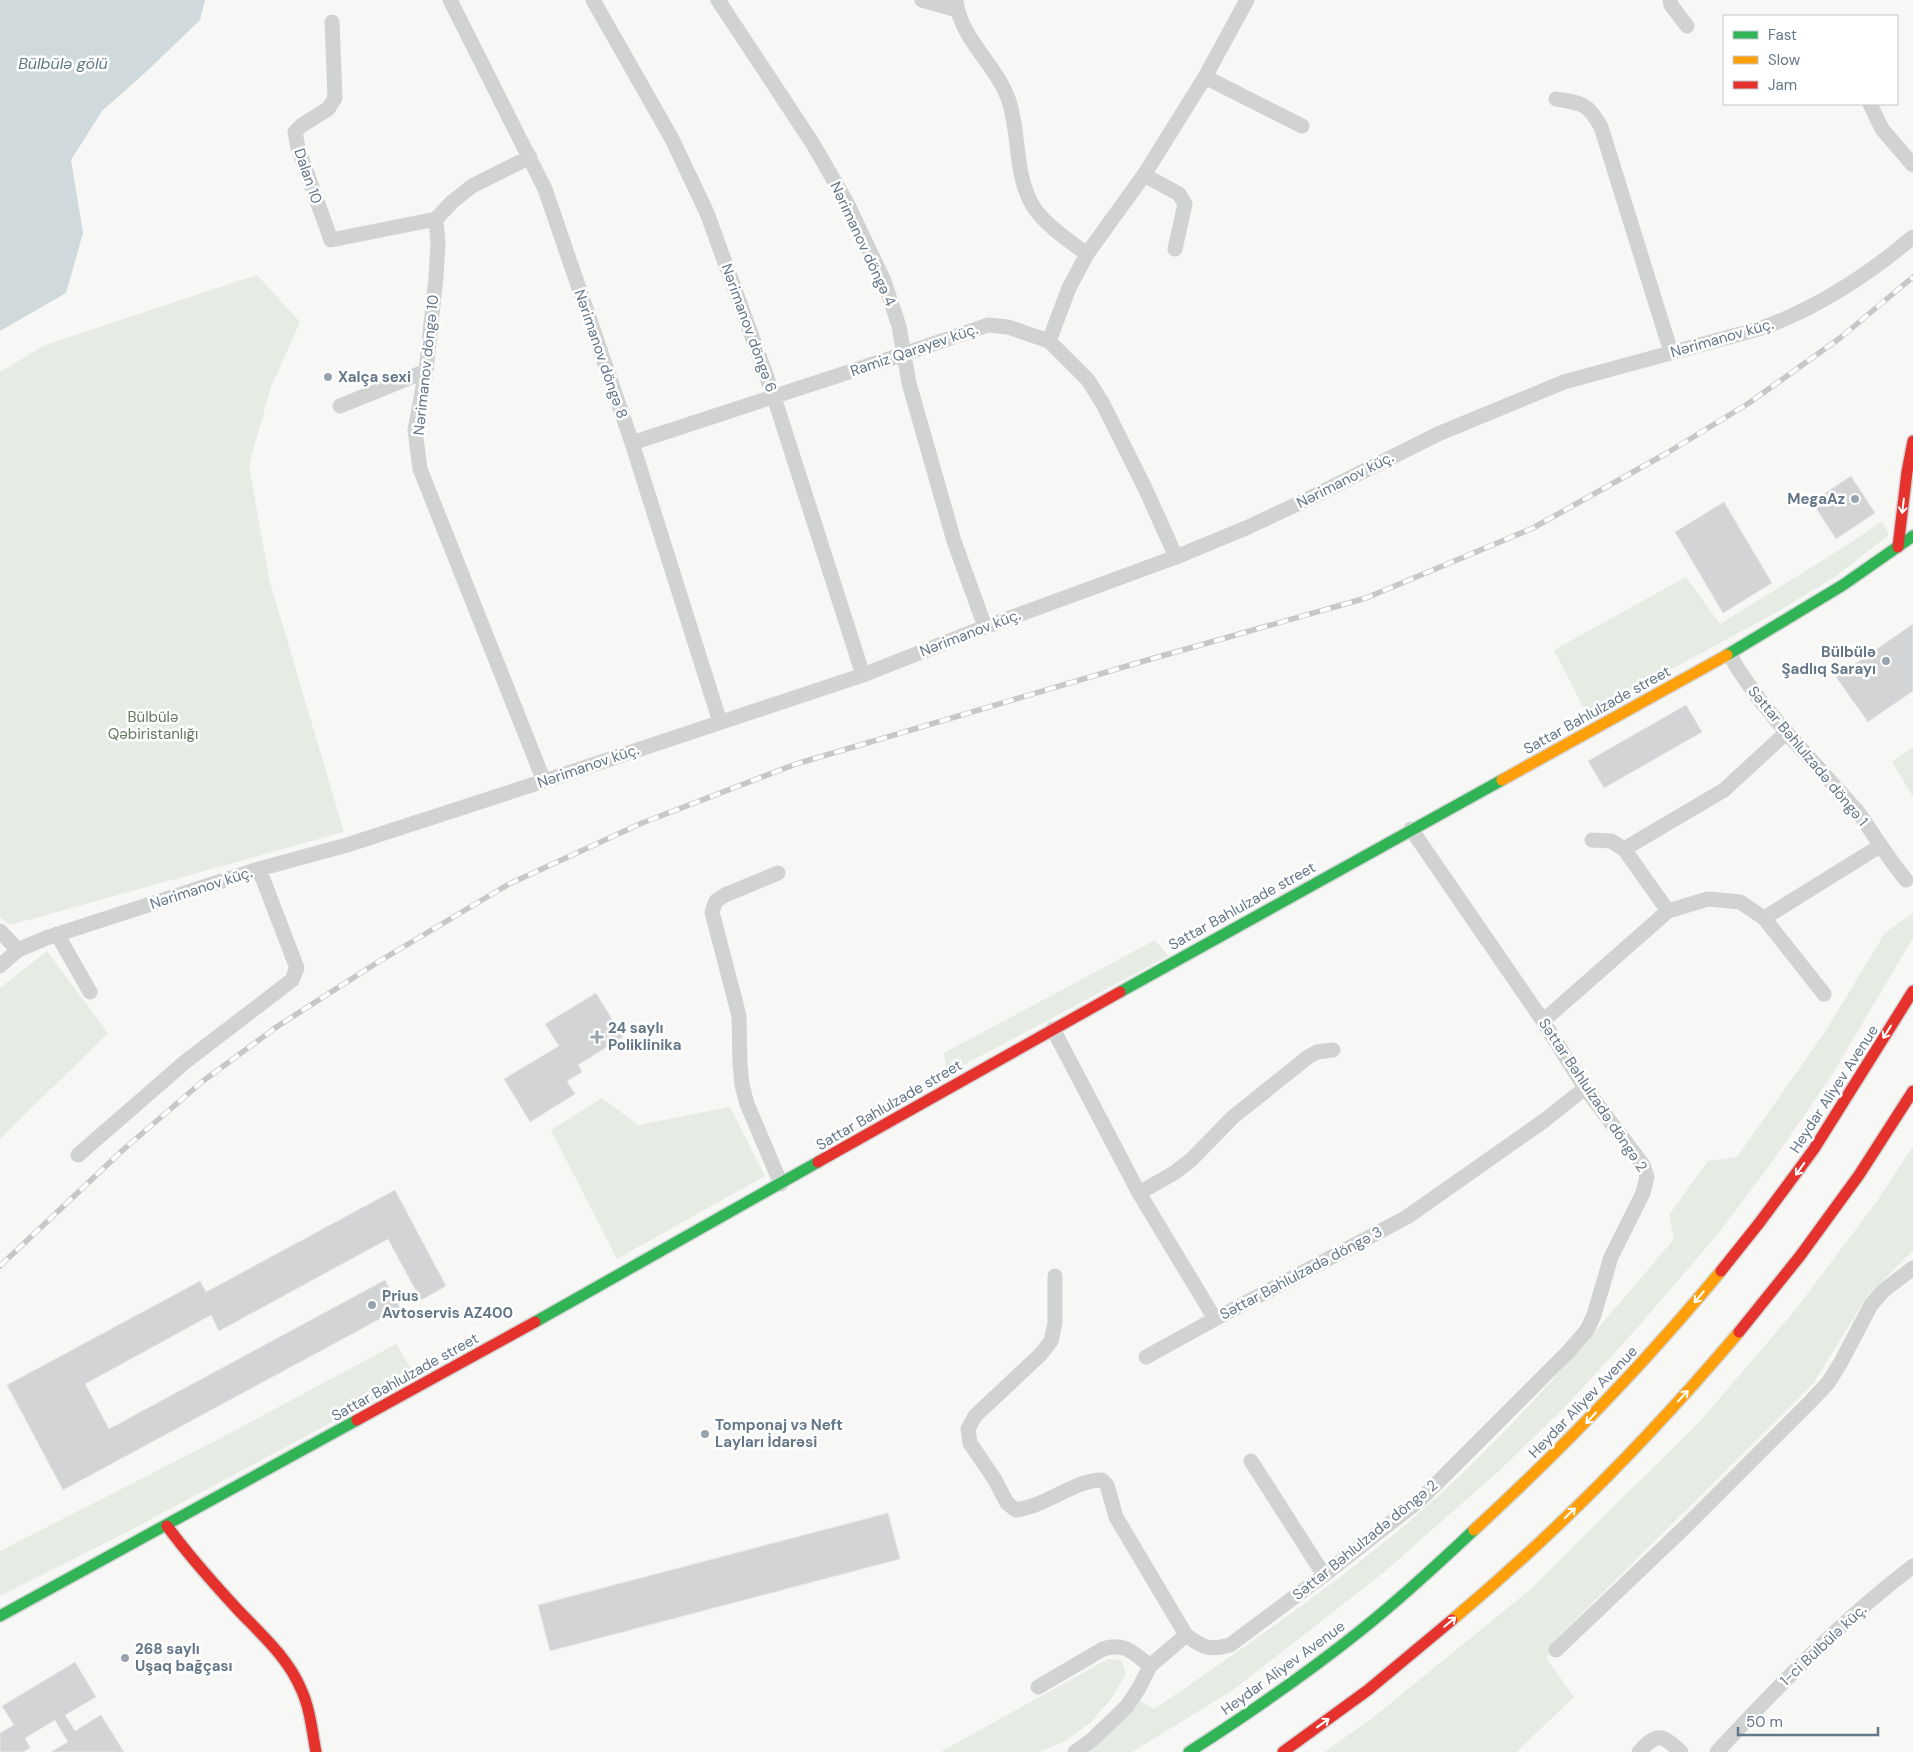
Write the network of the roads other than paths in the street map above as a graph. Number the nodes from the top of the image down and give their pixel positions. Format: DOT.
graph roads {
  1 [pos="450,0"];
  2 [pos="593,0"];
  3 [pos="718,0"];
  4 [pos="922,0"];
  5 [pos="1247,0"];
  6 [pos="1670,0"];
  7 [pos="957,5"];
  8 [pos="332,22"];
  9 [pos="1686,26"];
  10 [pos="1204,76"];
  11 [pos="1556,100"];
  12 [pos="1870,105"];
  13 [pos="1302,126"];
  14 [pos="530,157"];
  15 [pos="1913,165"];
  16 [pos="1144,175"];
  17 [pos="436,219"];
  18 [pos="1913,236"];
  19 [pos="1175,249"];
  20 [pos="1087,254"];
  21 [pos="1050,341"];
  22 [pos="1670,352"];
  23 [pos="904,354"];
  24 [pos="426,371"];
  25 [pos="774,397"];
  26 [pos="340,406"];
  27 [pos="1913,441"];
  28 [pos="632,443"];
  29 [pos="1913,536"];
  30 [pos="1898,547"];
  31 [pos="1176,557"];
  32 [pos="985,627"];
  33 [pos="1729,654"];
  34 [pos="863,675"];
  35 [pos="720,722"];
  36 [pos="1787,732"];
  37 [pos="544,781"];
  38 [pos="1411,830"];
  39 [pos="1592,840"];
  40 [pos="1880,846"];
  41 [pos="1624,849"];
  42 [pos="259,869"];
  43 [pos="778,873"];
  44 [pos="1906,880"];
  45 [pos="1668,911"];
  46 [pos="1764,918"];
  47 [pos="0,931"];
  48 [pos="56,934"];
  49 [pos="18,950"];
  50 [pos="0,966"];
  51 [pos="1913,991"];
  52 [pos="90,992"];
  53 [pos="1824,994"];
  54 [pos="1543,1021"];
  55 [pos="1054,1029"];
  56 [pos="1333,1050"];
  57 [pos="1585,1088"];
  58 [pos="1913,1091"];
  59 [pos="78,1155"];
  60 [pos="781,1184"];
  61 [pos="1139,1193"];
  62 [pos="1913,1268"];
  63 [pos="1055,1276"];
  64 [pos="1215,1319"];
  65 [pos="1146,1358"];
  66 [pos="1251,1461"];
  67 [pos="167,1526"];
  68 [pos="1913,1566"];
  69 [pos="1324,1575"];
  70 [pos="0,1616"];
  71 [pos="1186,1634"];
  72 [pos="1556,1650"];
  73 [pos="1150,1666"];
  74 [pos="1038,1687"];
  75 [pos="316,1752"];
  76 [pos="1075,1752"];
  77 [pos="1189,1752"];
  78 [pos="1283,1752"];
  79 [pos="1639,1752"];
  80 [pos="1681,1752"];
  81 [pos="1717,1752"];
  1 -- 14 [label="street, Nərimanov döngə 8"];
  2 -- 25 [label="street, Nərimanov döngə 6"];
  3 -- 23 [label="street, Nərimanov döngə 4"];
  4 -- 7 [label="street"];
  5 -- 10 [label="street"];
  6 -- 9 [label="street"];
  7 -- 20 [label="street"];
  8 -- 17 [label="street, Dalan 10"];
  10 -- 13 [label="street"];
  10 -- 16 [label="street"];
  11 -- 22 [label="street"];
  12 -- 15 [label="street"];
  14 -- 17 [label="street"];
  14 -- 28 [label="street, Nərimanov döngə 8"];
  16 -- 19 [label="street"];
  16 -- 20 [label="street"];
  17 -- 24 [label="street, Nərimanov döngə 10"];
  18 -- 22 [label="street, Nərimanov küç."];
  20 -- 21 [label="street"];
  21 -- 23 [label="street, Ramiz Qarayev küç."];
  21 -- 31 [label="street"];
  22 -- 31 [label="street, Nərimanov küç."];
  23 -- 25 [label="street, Ramiz Qarayev küç."];
  23 -- 32 [label="street, Nərimanov döngə 4"];
  24 -- 26 [label="street"];
  24 -- 37 [label="street, Nərimanov döngə 10"];
  25 -- 28 [label="street, Ramiz Qarayev küç."];
  25 -- 34 [label="street, Nərimanov döngə 6"];
  27 -- 30 [label="main road, one-way"];
  28 -- 35 [label="street, Nərimanov döngə 8"];
  29 -- 30 [label="main road, Sattar Bahlulzade street"];
  30 -- 33 [label="main road, Sattar Bahlulzade street"];
  31 -- 32 [label="street, Nərimanov küç."];
  32 -- 34 [label="street, Nərimanov küç."];
  33 -- 36 [label="street, Səttar Bəhlulzadə döngə 1"];
  33 -- 38 [label="main road, Sattar Bahlulzade street"];
  34 -- 35 [label="street, Nərimanov küç."];
  35 -- 37 [label="street, Nərimanov küç."];
  36 -- 40 [label="street, Səttar Bəhlulzadə döngə 1"];
  36 -- 41 [label="street"];
  37 -- 42 [label="street, Nərimanov küç."];
  38 -- 54 [label="street, Səttar Bəhlulzadə döngə 2"];
  38 -- 55 [label="main road, Sattar Bahlulzade street"];
  39 -- 41 [label="street"];
  40 -- 44 [label="street, Səttar Bəhlulzadə döngə 1"];
  40 -- 46 [label="street"];
  41 -- 45 [label="street"];
  42 -- 48 [label="street, Nərimanov küç."];
  42 -- 59 [label="street"];
  43 -- 60 [label="street"];
  45 -- 46 [label="street"];
  45 -- 54 [label="street"];
  46 -- 53 [label="street"];
  47 -- 49 [label="street"];
  48 -- 49 [label="street, Nərimanov küç."];
  48 -- 52 [label="street"];
  49 -- 50 [label="street, Nərimanov küç."];
  51 -- 77 [label="main road, Heydar Aliyev Avenue, one-way"];
  54 -- 57 [label="street, Səttar Bəhlulzadə döngə 2"];
  55 -- 60 [label="main road, Sattar Bahlulzade street"];
  55 -- 61 [label="street, Səttar Bəhlulzadə döngə 3"];
  56 -- 61 [label="street"];
  57 -- 64 [label="street, Səttar Bəhlulzadə döngə 3"];
  57 -- 69 [label="street, Səttar Bəhlulzadə döngə 2"];
  78 -- 58 [label="main road, one-way"];
  60 -- 67 [label="main road, Sattar Bahlulzade street"];
  61 -- 64 [label="street, Səttar Bəhlulzadə döngə 3"];
  62 -- 72 [label="street"];
  63 -- 71 [label="street, Səttar Bəhlulzadə döngə 2"];
  64 -- 65 [label="street"];
  66 -- 69 [label="street"];
  67 -- 70 [label="main road, Sattar Bahlulzade street"];
  67 -- 75 [label="main road"];
  68 -- 81 [label="street, 1-ci Bülbülə küç."];
  69 -- 71 [label="street, Səttar Bəhlulzadə döngə 2"];
  71 -- 73 [label="street"];
  73 -- 74 [label="street"];
  73 -- 76 [label="street"];
  79 -- 80 [label="street"];
}
